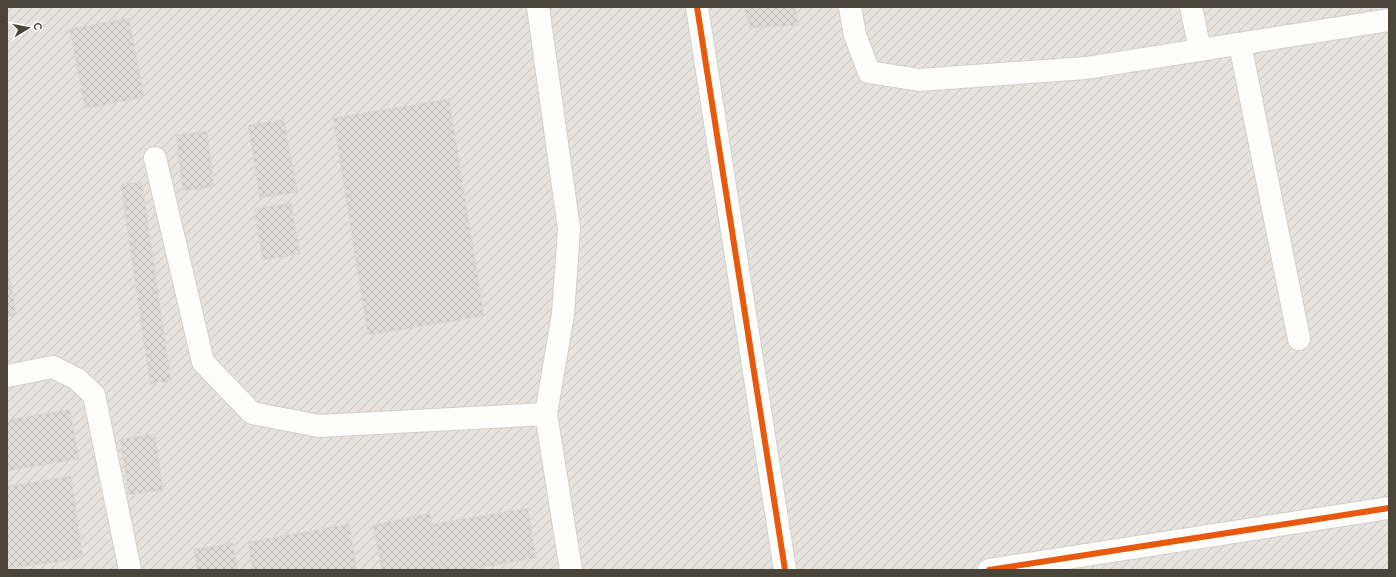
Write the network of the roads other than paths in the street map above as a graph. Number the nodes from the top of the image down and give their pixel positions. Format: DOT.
graph roads {
  1 [pos="538,7"];
  2 [pos="697,7"];
  3 [pos="850,7"];
  4 [pos="1191,7"];
  5 [pos="1359,16"];
  6 [pos="1389,20"];
  7 [pos="1240,44"];
  8 [pos="1200,50"];
  9 [pos="155,158"];
  10 [pos="1299,339"];
  11 [pos="7,376"];
  12 [pos="546,414"];
  13 [pos="1389,508"];
  14 [pos="130,570"];
  15 [pos="571,570"];
  16 [pos="785,570"];
  17 [pos="989,570"];
  1 -- 12 [label="street"];
  2 -- 16 [label="street"];
  3 -- 8 [label="street"];
  4 -- 8 [label="street"];
  5 -- 6 [label="street"];
  5 -- 7 [label="street"];
  7 -- 8 [label="street"];
  7 -- 10 [label="street"];
  9 -- 12 [label="street"];
  11 -- 14 [label="street"];
  12 -- 15 [label="street"];
  13 -- 17 [label="street"];
}
